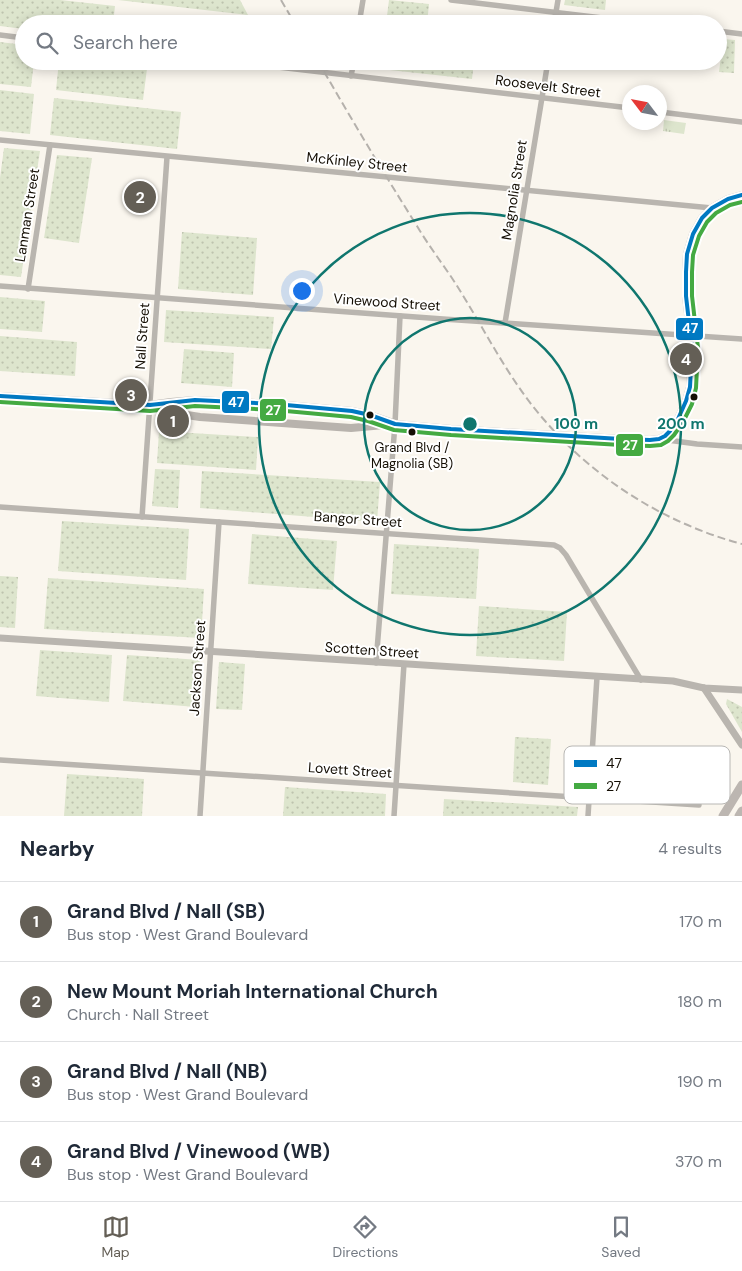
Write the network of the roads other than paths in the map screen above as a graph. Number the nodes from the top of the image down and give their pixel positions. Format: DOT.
graph roads {
  1 [pos="363,0"];
  2 [pos="451,0"];
  3 [pos="558,0"];
  4 [pos="556,12"];
  5 [pos="361,15"];
  6 [pos="556,15"];
  7 [pos="580,15"];
  8 [pos="727,32"];
  9 [pos="742,34"];
  10 [pos="0,35"];
  11 [pos="15,37"];
  12 [pos="301,70"];
  13 [pos="352,70"];
  14 [pos="547,70"];
  15 [pos="351,76"];
  16 [pos="542,98"];
  17 [pos="622,107"];
  18 [pos="667,113"];
  19 [pos="742,122"];
  20 [pos="0,140"];
  21 [pos="50,146"];
  22 [pos="167,157"];
  23 [pos="526,191"];
  24 [pos="742,195"];
  25 [pos="712,208"];
  26 [pos="0,286"];
  27 [pos="28,289"];
  28 [pos="157,298"];
  29 [pos="400,316"];
  30 [pos="505,323"];
  31 [pos="691,336"];
  32 [pos="742,339"];
  33 [pos="0,396"];
  34 [pos="273,404"];
  35 [pos="150,405"];
  36 [pos="272,422"];
  37 [pos="395,424"];
  38 [pos="659,439"];
  39 [pos="742,447"];
  40 [pos="0,507"];
  41 [pos="142,517"];
  42 [pos="220,522"];
  43 [pos="386,533"];
  44 [pos="0,638"];
  45 [pos="211,652"];
  46 [pos="376,663"];
  47 [pos="404,664"];
  48 [pos="597,677"];
  49 [pos="641,680"];
  50 [pos="704,688"];
  51 [pos="742,690"];
  52 [pos="742,745"];
  53 [pos="592,746"];
  54 [pos="0,760"];
  55 [pos="203,773"];
  56 [pos="742,785"];
  57 [pos="396,786"];
  58 [pos="564,796"];
  59 [pos="686,804"];
  60 [pos="699,805"];
  61 [pos="742,811"];
  62 [pos="200,816"];
  63 [pos="394,816"];
  64 [pos="723,816"];
  65 [pos="739,816"];
  1 -- 5 [label="street"];
  2 -- 4 [label="street"];
  3 -- 4 [label="street"];
  4 -- 6 [label="street"];
  4 -- 7 [label="street"];
  8 -- 9 [label="street"];
  10 -- 11 [label="street"];
  12 -- 15 [label="street, Roosevelt Street"];
  13 -- 15 [label="street"];
  14 -- 16 [label="street, Magnolia Street"];
  15 -- 16 [label="street, Roosevelt Street"];
  16 -- 17 [label="street, Roosevelt Street"];
  16 -- 23 [label="street, Magnolia Street"];
  18 -- 19 [label="street"];
  20 -- 21 [label="street, McKinley Street"];
  21 -- 22 [label="street, McKinley Street"];
  21 -- 27 [label="street, Lanman Street"];
  22 -- 23 [label="street, McKinley Street"];
  22 -- 28 [label="street, Nall Street"];
  23 -- 25 [label="street, McKinley Street"];
  23 -- 30 [label="street, Magnolia Street"];
  24 -- 25 [label="main road"];
  25 -- 31 [label="main road"];
  26 -- 27 [label="street, Vinewood Street"];
  27 -- 28 [label="street, Vinewood Street"];
  28 -- 29 [label="street, Vinewood Street"];
  28 -- 35 [label="street, Nall Street"];
  29 -- 30 [label="street, Vinewood Street"];
  29 -- 37 [label="street"];
  30 -- 31 [label="street, Vinewood Street"];
  31 -- 32 [label="street, Vinewood Street"];
  31 -- 38 [label="main road"];
  33 -- 35 [label="main road"];
  34 -- 35 [label="main road"];
  34 -- 36 [label="street"];
  34 -- 37 [label="main road"];
  35 -- 36 [label="main road"];
  35 -- 41 [label="street, Nall Street"];
  36 -- 37 [label="main road"];
  37 -- 38 [label="main road"];
  37 -- 43 [label="street"];
  38 -- 39 [label="street"];
  40 -- 41 [label="street, Bangor Street"];
  41 -- 42 [label="street, Bangor Street"];
  42 -- 43 [label="street, Bangor Street"];
  42 -- 45 [label="street, Jackson Street"];
  43 -- 46 [label="street"];
  43 -- 49 [label="street, Bangor Street"];
  44 -- 45 [label="street, Scotten Street"];
  45 -- 46 [label="street, Scotten Street"];
  45 -- 55 [label="street, Jackson Street"];
  46 -- 47 [label="street, Scotten Street"];
  47 -- 48 [label="street, Scotten Street"];
  47 -- 57 [label="street"];
  48 -- 49 [label="street, Scotten Street"];
  48 -- 53 [label="street"];
  49 -- 50 [label="street, Scotten Street"];
  50 -- 51 [label="street, Scotten Street"];
  50 -- 52 [label="street"];
  54 -- 55 [label="street, Lovett Street"];
  55 -- 57 [label="street, Lovett Street"];
  55 -- 62 [label="street, Jackson Street"];
  56 -- 64 [label="main road"];
  57 -- 58 [label="street, Lovett Street"];
  57 -- 63 [label="street"];
  59 -- 60 [label="street, Lovett Street"];
  61 -- 65 [label="main road"];
}
